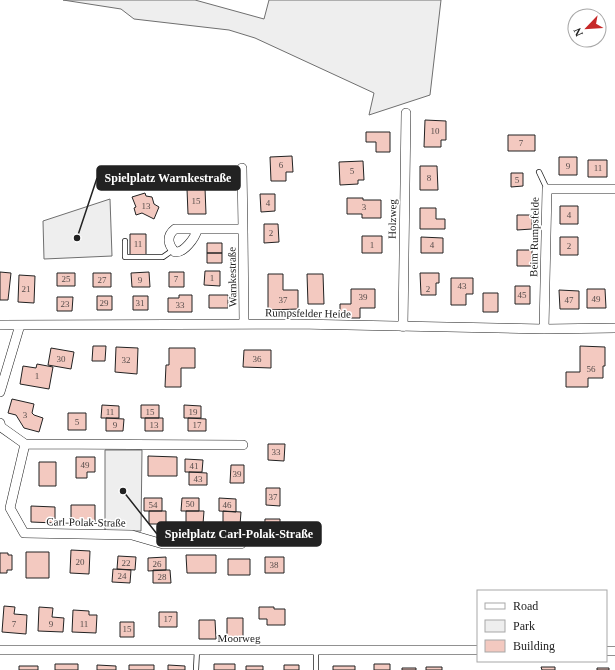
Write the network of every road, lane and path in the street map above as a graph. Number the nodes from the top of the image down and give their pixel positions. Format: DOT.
graph roads {
  1 [pos="406,113"];
  2 [pos="242,168"];
  3 [pos="539,172"];
  4 [pos="547,189"];
  5 [pos="615,189"];
  6 [pos="243,229"];
  7 [pos="197,230"];
  8 [pos="125,241"];
  9 [pos="173,250"];
  10 [pos="244,324"];
  11 [pos="0,325"];
  12 [pos="20,325"];
  13 [pos="403,327"];
  14 [pos="615,328"];
  15 [pos="544,329"];
  16 [pos="0,392"];
  17 [pos="0,423"];
  18 [pos="25,444"];
  19 [pos="243,445"];
  20 [pos="241,544"];
  21 [pos="0,650"];
  22 [pos="197,650"];
  23 [pos="316,650"];
  24 [pos="477,650"];
  25 [pos="196,670"];
  26 [pos="316,670"];
  1 -- 13 [label="street, Holzweg"];
  2 -- 6 [label="street, Warnkestraße"];
  3 -- 4 [label="lane"];
  4 -- 5 [label="street, Beim Rumpsfelde"];
  4 -- 15 [label="street, Beim Rumpsfelde"];
  6 -- 7 [label="street"];
  6 -- 10 [label="street, Warnkestraße"];
  7 -- 9 [label="street"];
  7 -- 9 [label="street"];
  8 -- 9 [label="lane"];
  10 -- 12 [label="street, Rumpsfelder Heide"];
  10 -- 13 [label="street, Rumpsfelder Heide"];
  11 -- 12 [label="street, Rumpsfelder Heide"];
  12 -- 16 [label="street"];
  13 -- 15 [label="street, Rumpsfelder Heide"];
  14 -- 15 [label="street, Rumpsfelder Heide"];
  17 -- 18 [label="street"];
  18 -- 19 [label="street"];
  18 -- 20 [label="street, Carl-Polak-Straße"];
  21 -- 22 [label="street, Moorweg"];
  22 -- 23 [label="street, Moorweg"];
  22 -- 25 [label="lane"];
  23 -- 24 [label="street, Moorweg"];
  23 -- 26 [label="lane"];
}
